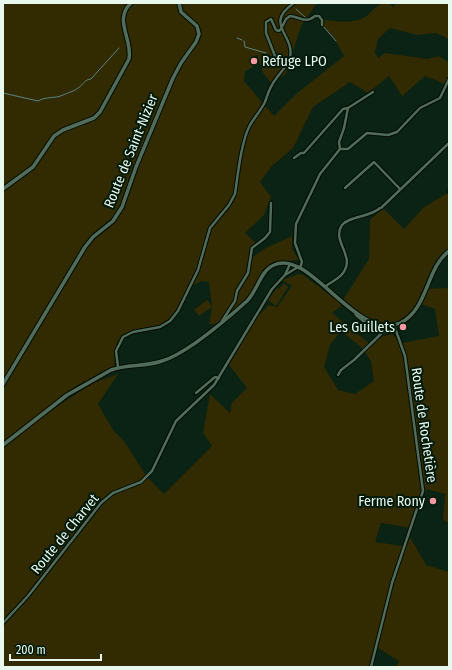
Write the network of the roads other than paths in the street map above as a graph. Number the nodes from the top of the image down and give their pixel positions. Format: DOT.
graph roads {
  1 [pos="131,3"];
  2 [pos="179,3"];
  3 [pos="294,3"];
  4 [pos="322,25"];
  5 [pos="281,29"];
  6 [pos="275,56"];
  7 [pos="449,79"];
  8 [pos="373,92"];
  9 [pos="348,108"];
  10 [pos="449,143"];
  11 [pos="340,149"];
  12 [pos="294,158"];
  13 [pos="345,188"];
  14 [pos="400,189"];
  15 [pos="3,190"];
  16 [pos="271,203"];
  17 [pos="449,251"];
  18 [pos="290,264"];
  19 [pos="299,268"];
  20 [pos="285,275"];
  21 [pos="325,287"];
  22 [pos="355,312"];
  23 [pos="222,321"];
  24 [pos="394,327"];
  25 [pos="383,332"];
  26 [pos="118,367"];
  27 [pos="338,375"];
  28 [pos="219,378"];
  29 [pos="3,384"];
  30 [pos="196,393"];
  31 [pos="3,445"];
  32 [pos="3,623"];
  33 [pos="371,667"];
  1 -- 15 [label="main road"];
  2 -- 29 [label="main road, Route de Saint-Nizier"];
  3 -- 5 [label="street"];
  4 -- 5 [label="street"];
  5 -- 6 [label="street"];
  5 -- 26 [label="street"];
  7 -- 11 [label="street"];
  8 -- 9 [label="street"];
  9 -- 11 [label="street"];
  9 -- 12 [label="street"];
  10 -- 14 [label="street"];
  11 -- 19 [label="street"];
  13 -- 14 [label="street"];
  14 -- 21 [label="street"];
  16 -- 23 [label="street"];
  17 -- 24 [label="main road"];
  18 -- 19 [label="main road"];
  18 -- 20 [label="street, Route de Charvet"];
  18 -- 23 [label="main road"];
  19 -- 20 [label="street, Route de Charvet"];
  19 -- 21 [label="main road"];
  20 -- 28 [label="street, Route de Charvet"];
  21 -- 22 [label="main road"];
  22 -- 24 [label="main road"];
  22 -- 25 [label="street"];
  23 -- 26 [label="main road"];
  24 -- 25 [label="street"];
  24 -- 33 [label="street, Route de Rochetière"];
  25 -- 27 [label="street"];
  26 -- 31 [label="main road"];
  28 -- 30 [label="street"];
  28 -- 32 [label="street, Route de Charvet"];
}
